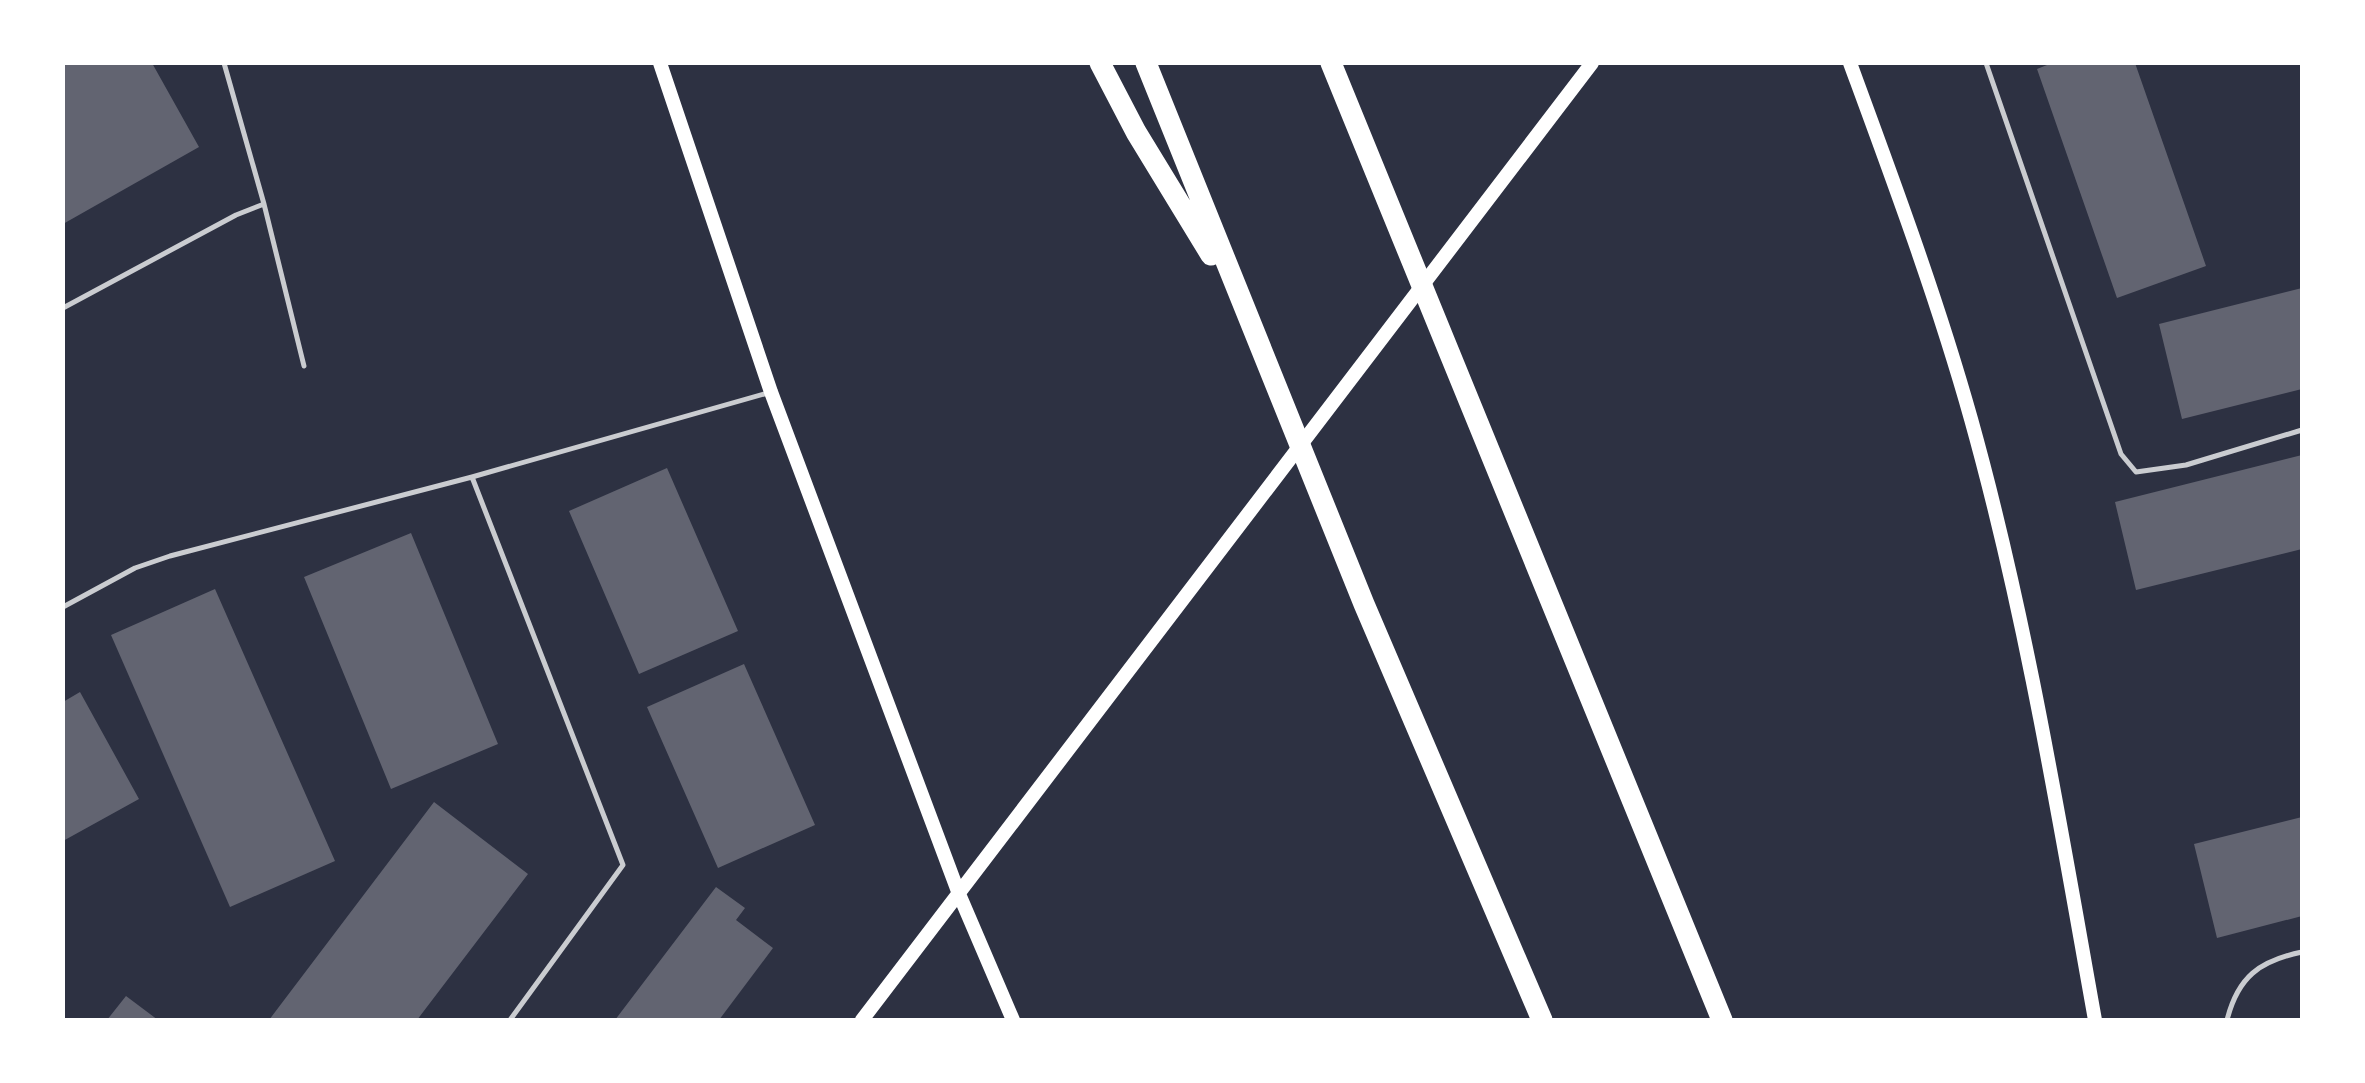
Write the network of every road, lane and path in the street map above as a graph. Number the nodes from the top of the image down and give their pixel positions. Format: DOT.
graph roads {
  1 [pos="224,63"];
  2 [pos="660,63"];
  3 [pos="1100,63"];
  4 [pos="1146,63"];
  5 [pos="1592,63"];
  6 [pos="1850,63"];
  7 [pos="1986,63"];
  8 [pos="1336,69"];
  9 [pos="264,204"];
  10 [pos="1242,306"];
  11 [pos="63,308"];
  12 [pos="304,366"];
  13 [pos="771,392"];
  14 [pos="2302,430"];
  15 [pos="472,477"];
  16 [pos="63,607"];
  17 [pos="959,894"];
  18 [pos="2302,952"];
  19 [pos="510,1020"];
  20 [pos="862,1020"];
  21 [pos="1013,1020"];
  22 [pos="1542,1020"];
  23 [pos="1722,1020"];
  24 [pos="2095,1020"];
  25 [pos="2227,1020"];
  1 -- 9 [label="lane"];
  2 -- 13 [label="main road"];
  3 -- 10 [label="highway"];
  4 -- 10 [label="highway"];
  5 -- 17 [label="main road"];
  6 -- 24 [label="main road"];
  7 -- 14 [label="lane"];
  8 -- 23 [label="highway"];
  9 -- 11 [label="lane"];
  9 -- 12 [label="lane"];
  10 -- 22 [label="highway"];
  13 -- 15 [label="lane"];
  13 -- 17 [label="main road"];
  15 -- 16 [label="lane"];
  15 -- 19 [label="lane"];
  17 -- 20 [label="main road"];
  17 -- 21 [label="main road"];
  18 -- 25 [label="lane"];
}
